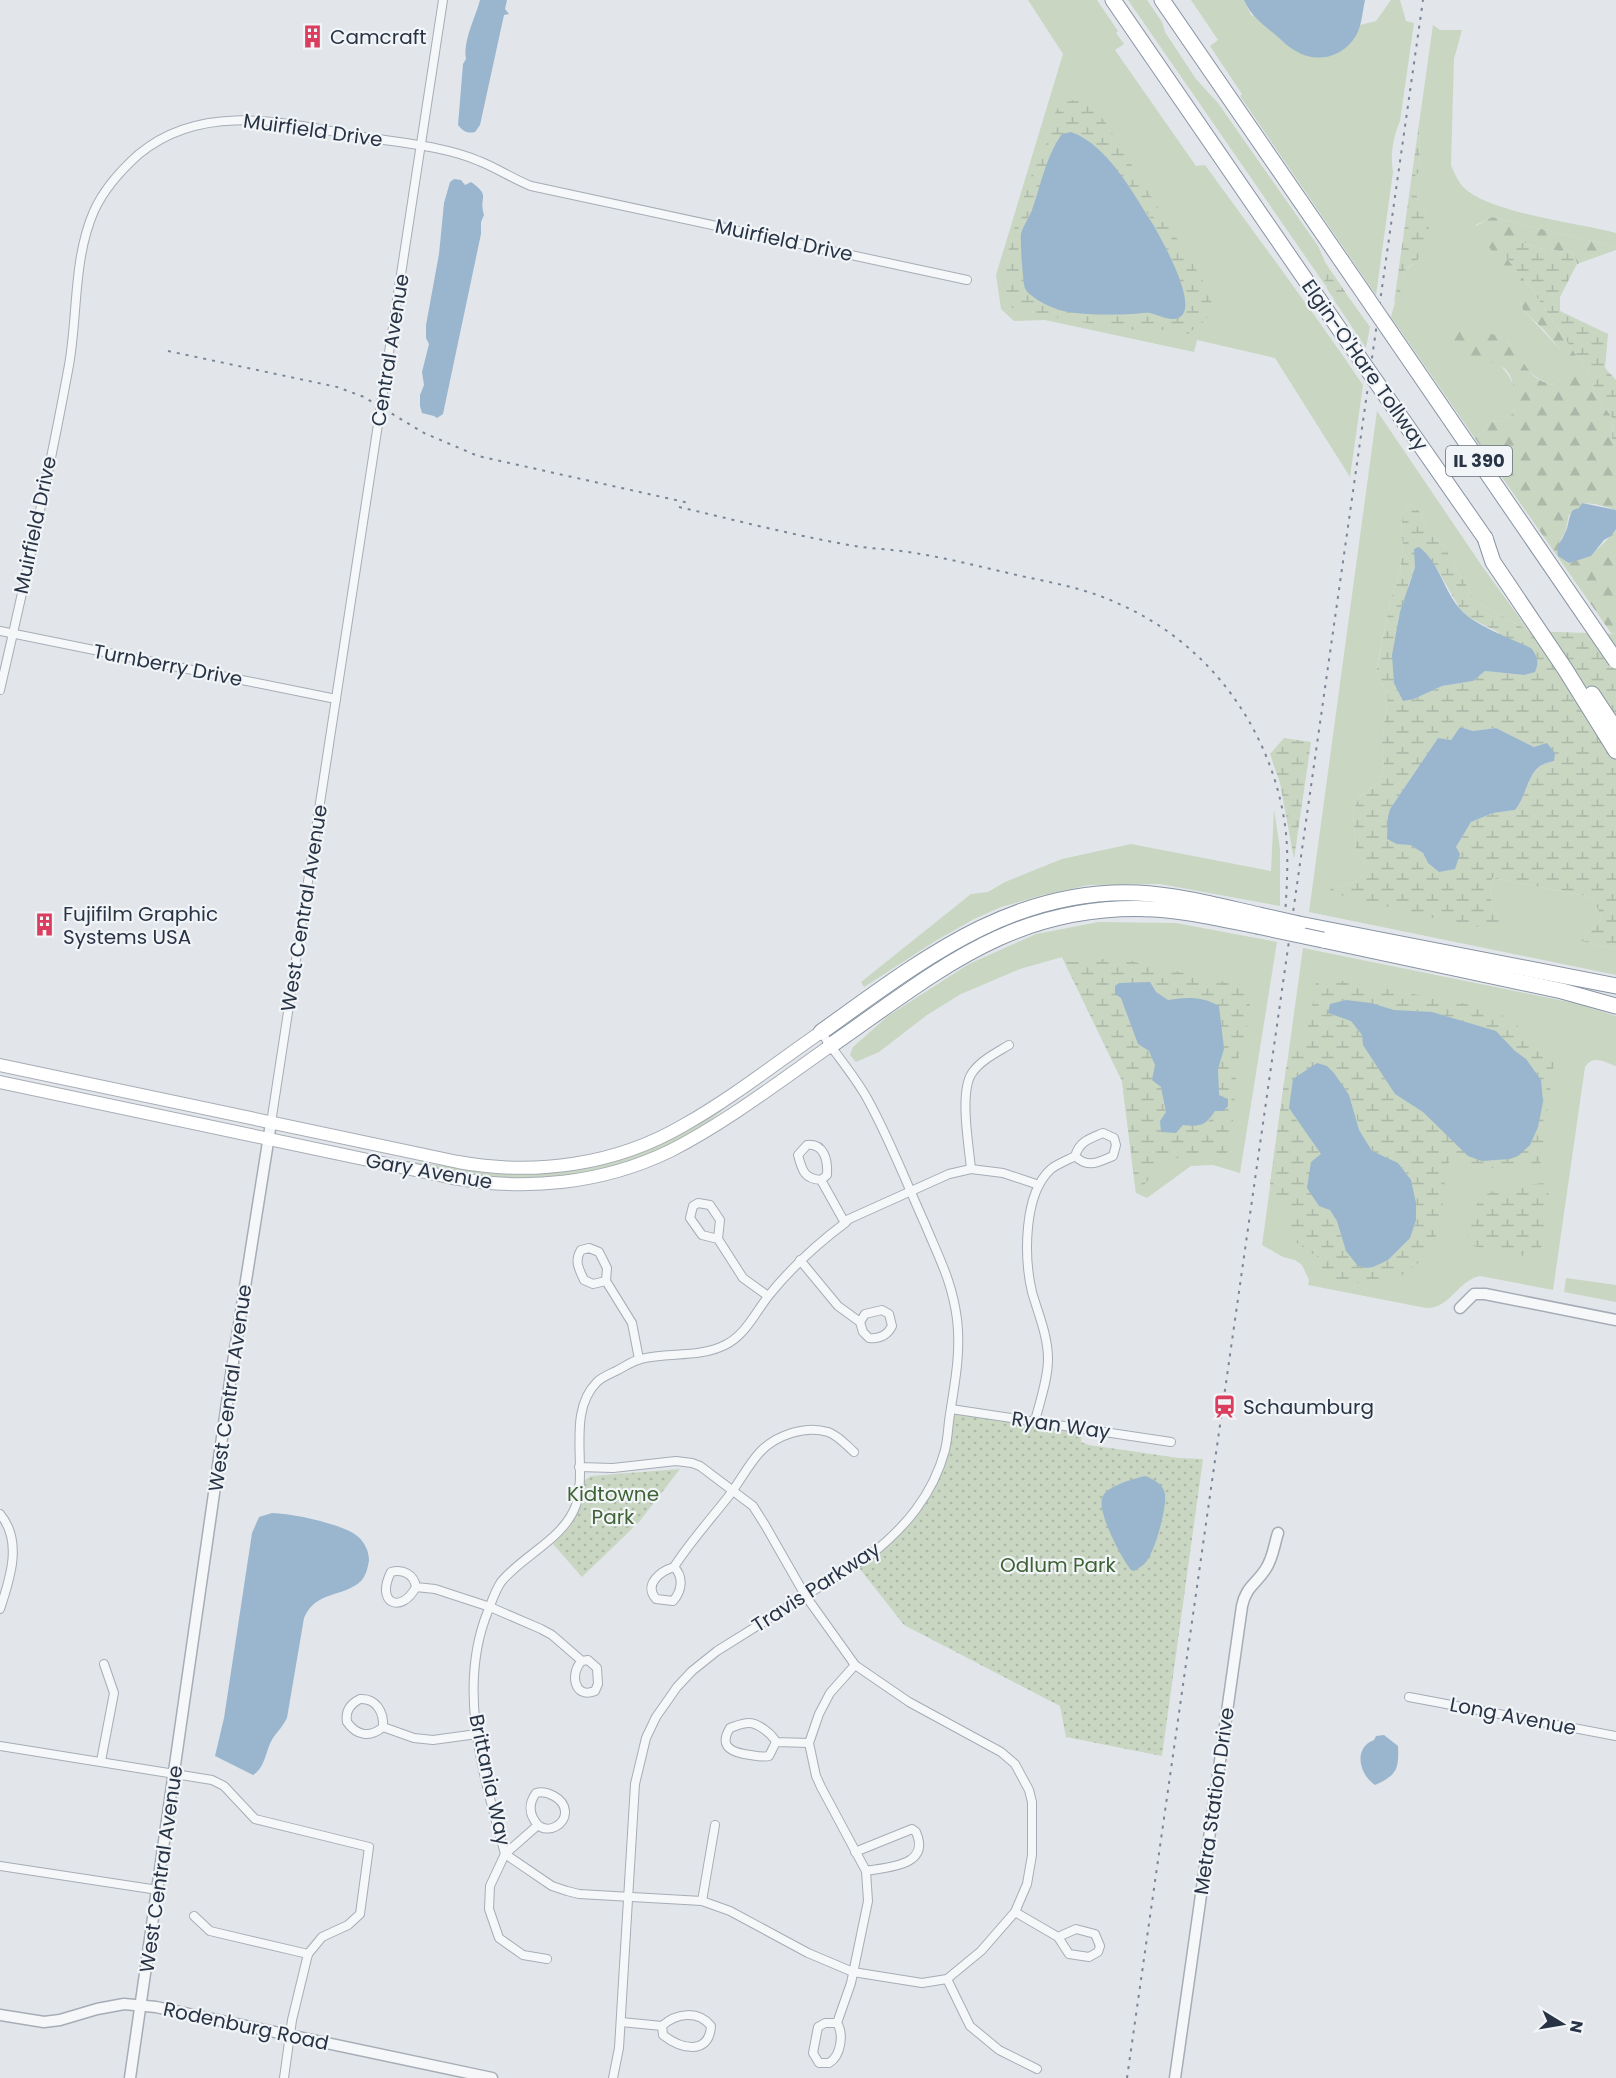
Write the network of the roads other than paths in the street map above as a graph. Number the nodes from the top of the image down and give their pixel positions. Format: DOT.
graph roads {
  1 [pos="443,0"];
  2 [pos="1113,0"];
  3 [pos="1162,0"];
  4 [pos="421,146"];
  5 [pos="967,280"];
  6 [pos="1485,538"];
  7 [pos="0,631"];
  8 [pos="13,634"];
  9 [pos="1616,661"];
  10 [pos="0,690"];
  11 [pos="336,699"];
  12 [pos="1616,730"];
  13 [pos="1616,751"];
  14 [pos="1258,921"];
  15 [pos="1324,934"];
  16 [pos="1616,986"];
  17 [pos="1616,1006"];
  18 [pos="821,1032"];
  19 [pos="1010,1045"];
  20 [pos="830,1046"];
  21 [pos="0,1065"];
  22 [pos="0,1082"];
  23 [pos="271,1123"];
  24 [pos="268,1139"];
  25 [pos="1075,1156"];
  26 [pos="971,1169"];
  27 [pos="821,1180"];
  28 [pos="1039,1185"];
  29 [pos="911,1192"];
  30 [pos="845,1223"];
  31 [pos="718,1239"];
  32 [pos="800,1260"];
  33 [pos="606,1281"];
  34 [pos="768,1296"];
  35 [pos="1460,1308"];
  36 [pos="1616,1320"];
  37 [pos="860,1322"];
  38 [pos="639,1359"];
  39 [pos="951,1409"];
  40 [pos="1035,1421"];
  41 [pos="1171,1442"];
  42 [pos="854,1452"];
  43 [pos="579,1467"];
  44 [pos="733,1491"];
  45 [pos="0,1514"];
  46 [pos="1278,1533"];
  47 [pos="674,1567"];
  48 [pos="416,1587"];
  49 [pos="805,1595"];
  50 [pos="490,1607"];
  51 [pos="0,1609"];
  52 [pos="582,1661"];
  53 [pos="104,1664"];
  54 [pos="855,1665"];
  55 [pos="1409,1697"];
  56 [pos="383,1727"];
  57 [pos="477,1734"];
  58 [pos="1616,1736"];
  59 [pos="776,1742"];
  60 [pos="809,1743"];
  61 [pos="0,1746"];
  62 [pos="101,1761"];
  63 [pos="174,1773"];
  64 [pos="715,1824"];
  65 [pos="538,1825"];
  66 [pos="855,1852"];
  67 [pos="505,1854"];
  68 [pos="0,1866"];
  69 [pos="866,1871"];
  70 [pos="158,1890"];
  71 [pos="628,1896"];
  72 [pos="702,1901"];
  73 [pos="1015,1912"];
  74 [pos="194,1916"];
  75 [pos="1058,1937"];
  76 [pos="308,1954"];
  77 [pos="547,1959"];
  78 [pos="853,1972"];
  79 [pos="946,1979"];
  80 [pos="141,2005"];
  81 [pos="0,2015"];
  82 [pos="621,2022"];
  83 [pos="837,2023"];
  84 [pos="662,2026"];
  85 [pos="290,2036"];
  86 [pos="1037,2068"];
  87 [pos="130,2078"];
  88 [pos="284,2078"];
  89 [pos="492,2078"];
  90 [pos="613,2078"];
  91 [pos="1175,2078"];
  1 -- 4 [label="street, Central Avenue"];
  2 -- 6 [label="highway, Elgin-O'Hare Tollway / IL 390, bridge"];
  3 -- 9 [label="highway, Elgin-O'Hare Tollway / IL 390, bridge"];
  4 -- 5 [label="street, Muirfield Drive"];
  4 -- 8 [label="street, Muirfield Drive"];
  4 -- 11 [label="street, Central Avenue"];
  6 -- 12 [label="highway, Elgin-O'Hare Tollway / IL 390"];
  6 -- 13 [label="highway"];
  7 -- 8 [label="street, Turnberry Drive"];
  8 -- 10 [label="street, Muirfield Drive"];
  8 -- 11 [label="street, Turnberry Drive"];
  11 -- 23 [label="street, West Central Avenue"];
  14 -- 15 [label="highway, bridge"];
  14 -- 18 [label="highway"];
  14 -- 20 [label="highway"];
  15 -- 16 [label="highway"];
  15 -- 17 [label="highway"];
  18 -- 20 [label="street, Travis Parkway"];
  18 -- 23 [label="main road, Gary Avenue"];
  19 -- 26 [label="street"];
  20 -- 24 [label="main road, Gary Avenue"];
  20 -- 29 [label="street, Travis Parkway"];
  21 -- 23 [label="main road, Gary Avenue"];
  22 -- 24 [label="main road, Gary Avenue"];
  23 -- 24 [label="street, West Central Avenue"];
  24 -- 63 [label="street, West Central Avenue"];
  25 -- 25 [label="street"];
  25 -- 28 [label="street"];
  26 -- 28 [label="street"];
  26 -- 29 [label="street, Brittania Way"];
  27 -- 27 [label="street"];
  27 -- 30 [label="street"];
  28 -- 40 [label="street"];
  29 -- 30 [label="street, Brittania Way"];
  29 -- 39 [label="street, Travis Parkway"];
  30 -- 32 [label="street, Brittania Way"];
  31 -- 31 [label="street"];
  31 -- 34 [label="street"];
  32 -- 34 [label="street, Brittania Way"];
  32 -- 37 [label="street"];
  33 -- 33 [label="street"];
  33 -- 38 [label="street"];
  34 -- 38 [label="street, Brittania Way"];
  35 -- 36 [label="street"];
  38 -- 43 [label="street, Brittania Way"];
  39 -- 40 [label="street, Ryan Way"];
  39 -- 49 [label="street, Travis Parkway"];
  40 -- 41 [label="street, Ryan Way"];
  42 -- 44 [label="street"];
  43 -- 44 [label="street"];
  43 -- 50 [label="street, Brittania Way"];
  44 -- 47 [label="street"];
  44 -- 49 [label="street"];
  45 -- 51 [label="street"];
  46 -- 91 [label="street, Metra Station Drive"];
  48 -- 50 [label="street"];
  49 -- 54 [label="street"];
  49 -- 71 [label="street, Travis Parkway"];
  50 -- 52 [label="street"];
  50 -- 57 [label="street, Brittania Way"];
  53 -- 62 [label="street"];
  54 -- 60 [label="street"];
  54 -- 73 [label="street"];
  55 -- 58 [label="street, Long Avenue"];
  56 -- 56 [label="street"];
  56 -- 57 [label="street"];
  57 -- 67 [label="street, Brittania Way"];
  59 -- 59 [label="street"];
  59 -- 60 [label="street"];
  60 -- 66 [label="street"];
  61 -- 62 [label="street"];
  62 -- 63 [label="street"];
  63 -- 70 [label="street, West Central Avenue"];
  63 -- 76 [label="street"];
  64 -- 72 [label="street"];
  65 -- 65 [label="street"];
  65 -- 67 [label="street"];
  66 -- 69 [label="street"];
  66 -- 69 [label="street"];
  67 -- 71 [label="street, Brittania Way"];
  67 -- 77 [label="street"];
  68 -- 70 [label="street"];
  69 -- 78 [label="street"];
  70 -- 80 [label="street, West Central Avenue"];
  71 -- 72 [label="street, Brittania Way"];
  71 -- 82 [label="street, Travis Parkway"];
  72 -- 78 [label="street, Brittania Way"];
  73 -- 75 [label="street"];
  73 -- 79 [label="street"];
  74 -- 76 [label="street"];
  75 -- 75 [label="street"];
  76 -- 85 [label="street"];
  78 -- 79 [label="street, Brittania Way"];
  78 -- 83 [label="street"];
  79 -- 86 [label="street"];
  80 -- 81 [label="street, Rodenburg Road"];
  80 -- 85 [label="street, Rodenburg Road"];
  80 -- 87 [label="street, West Central Avenue"];
  82 -- 84 [label="street"];
  82 -- 90 [label="street, Travis Parkway"];
  83 -- 83 [label="street"];
  84 -- 84 [label="street"];
  85 -- 88 [label="street"];
  85 -- 89 [label="street, Rodenburg Road"];
}
